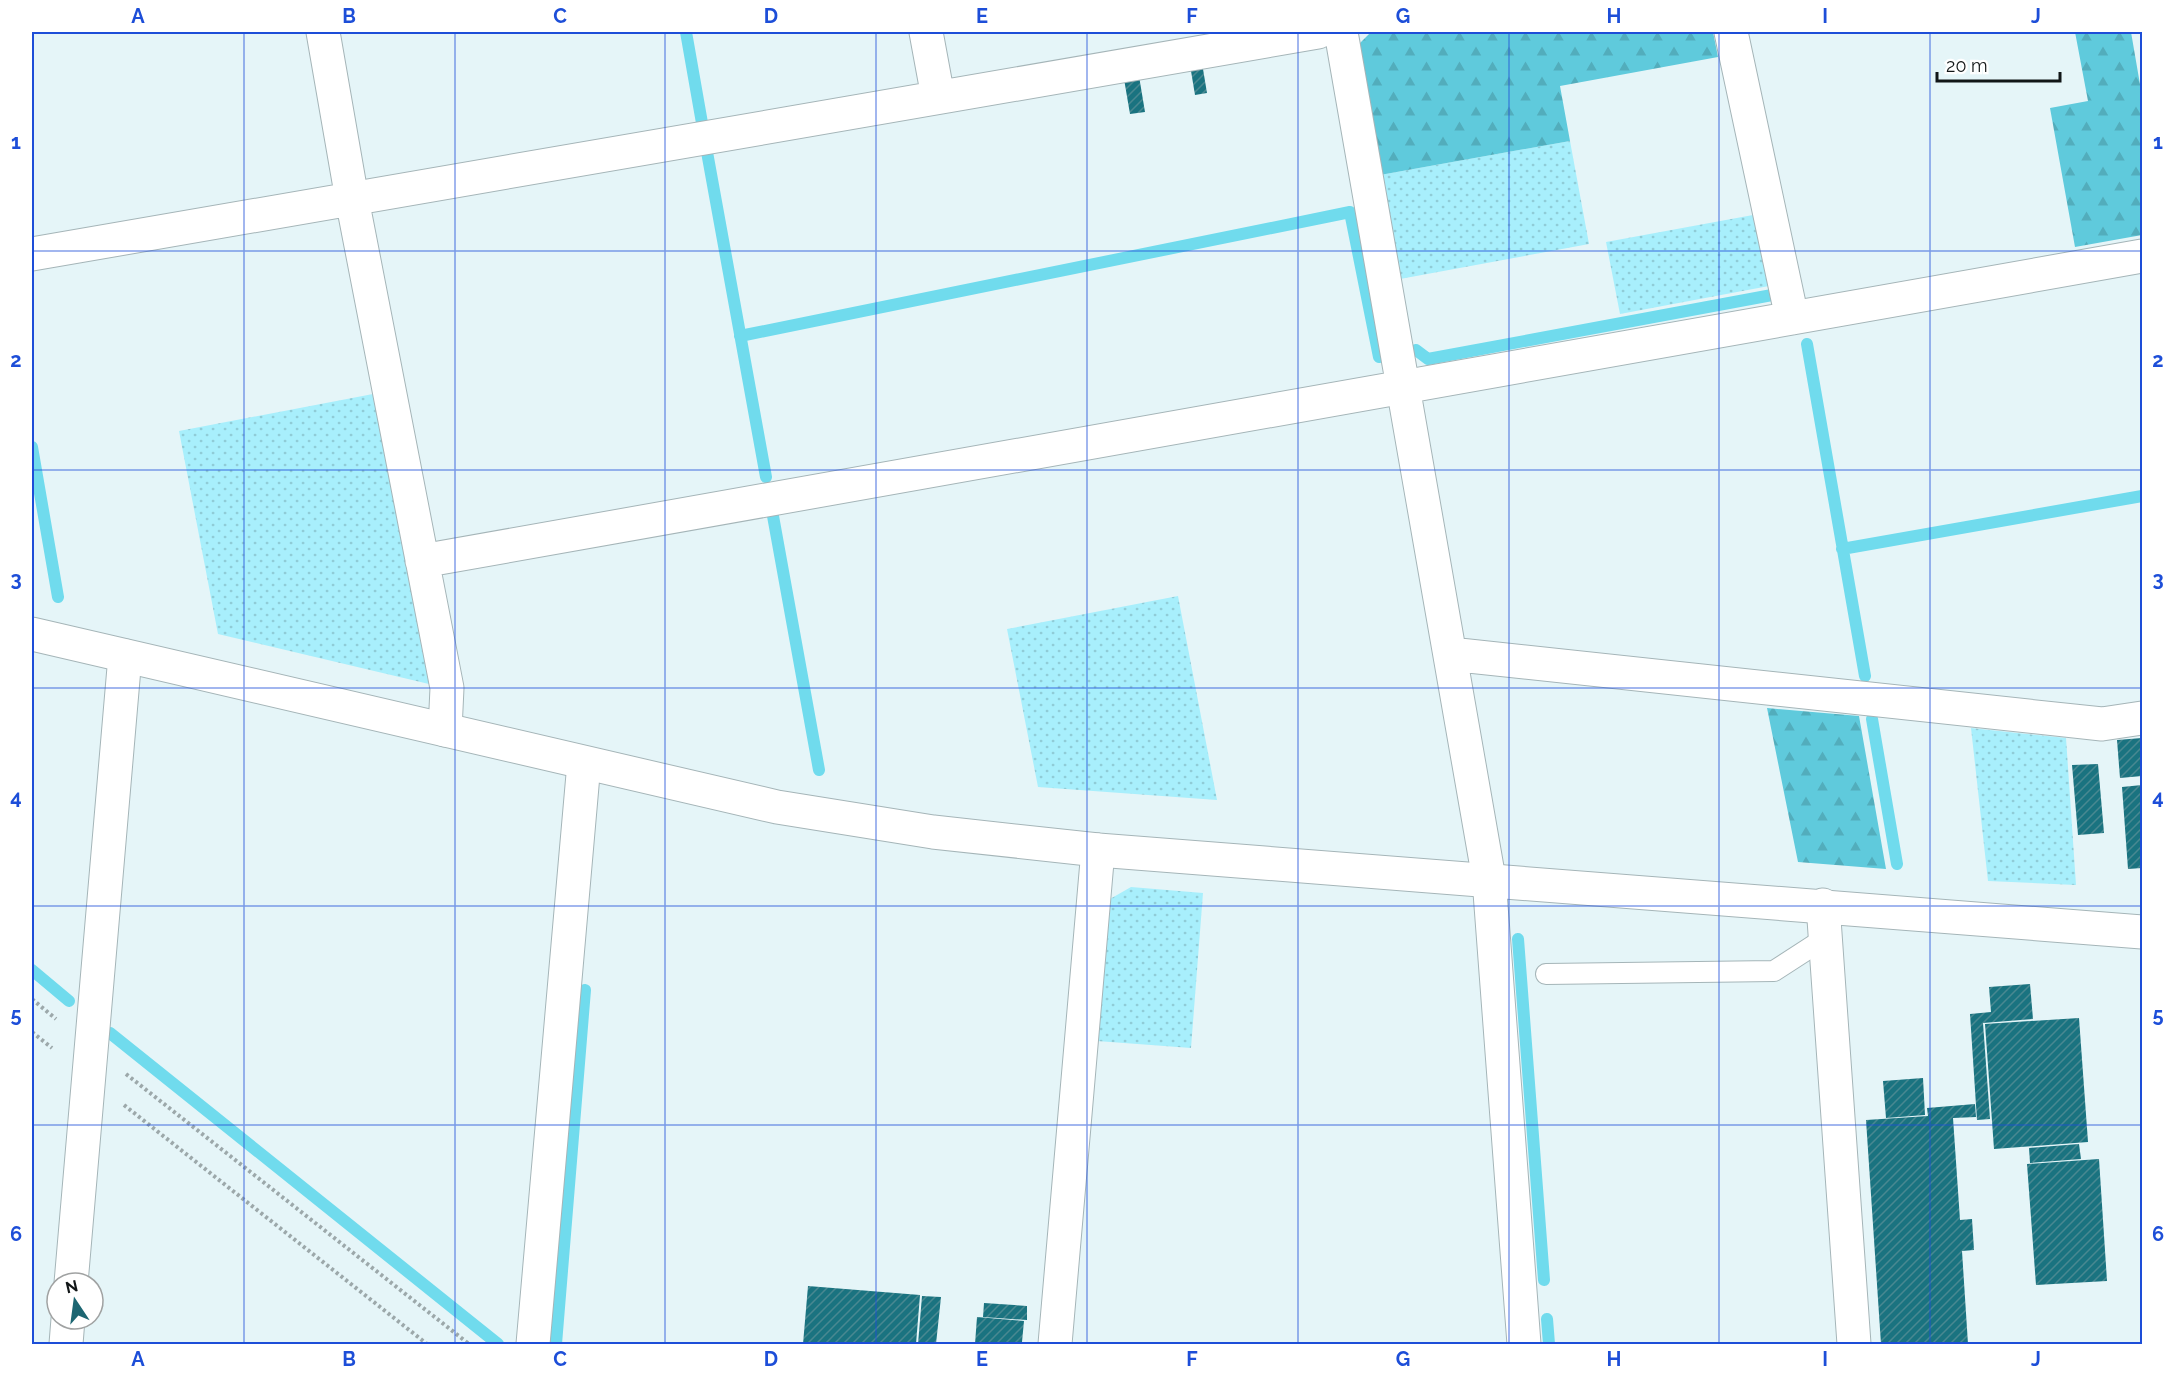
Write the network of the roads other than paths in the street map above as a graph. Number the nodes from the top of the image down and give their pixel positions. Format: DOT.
graph roads {
  1 [pos="323,32"];
  2 [pos="926,32"];
  3 [pos="1318,32"];
  4 [pos="1341,32"];
  5 [pos="1731,32"];
  6 [pos="938,97"];
  7 [pos="352,199"];
  8 [pos="32,254"];
  9 [pos="2142,256"];
  10 [pos="1792,318"];
  11 [pos="1403,387"];
  12 [pos="423,561"];
  13 [pos="32,634"];
  14 [pos="1450,654"];
  15 [pos="125,656"];
  16 [pos="2142,718"];
  17 [pos="446,730"];
  18 [pos="584,763"];
  19 [pos="1098,850"];
  20 [pos="1489,879"];
  21 [pos="1823,905"];
  22 [pos="2142,932"];
  23 [pos="1825,938"];
  24 [pos="1546,974"];
  25 [pos="72,1271"];
  26 [pos="533,1344"];
  27 [pos="1055,1344"];
  28 [pos="1524,1344"];
  29 [pos="1854,1344"];
  1 -- 7 [label="street"];
  2 -- 6 [label="street"];
  3 -- 6 [label="street"];
  4 -- 11 [label="street"];
  5 -- 10 [label="street"];
  6 -- 7 [label="street"];
  7 -- 8 [label="street"];
  7 -- 12 [label="street"];
  9 -- 10 [label="street"];
  10 -- 11 [label="street"];
  11 -- 12 [label="street"];
  11 -- 14 [label="street"];
  12 -- 17 [label="street"];
  13 -- 15 [label="street"];
  14 -- 16 [label="street"];
  14 -- 20 [label="street"];
  15 -- 17 [label="street"];
  15 -- 25 [label="street"];
  17 -- 18 [label="street"];
  18 -- 19 [label="street"];
  18 -- 26 [label="street"];
  19 -- 20 [label="street"];
  19 -- 27 [label="street"];
  20 -- 21 [label="street"];
  20 -- 28 [label="street"];
  21 -- 22 [label="street"];
  21 -- 23 [label="street"];
  23 -- 24 [label="lane"];
  23 -- 29 [label="street"];
}
